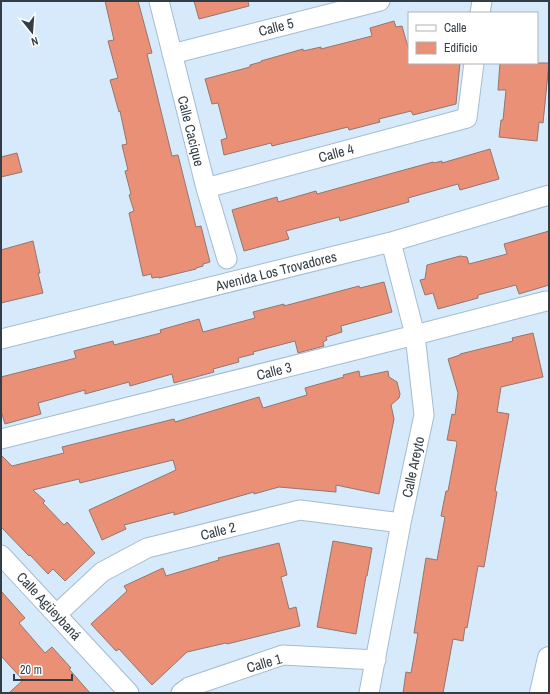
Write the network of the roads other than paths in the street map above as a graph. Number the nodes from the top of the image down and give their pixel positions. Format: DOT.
graph roads {
  1 [pos="159,1"];
  2 [pos="380,1"];
  3 [pos="482,1"];
  4 [pos="480,12"];
  5 [pos="172,54"];
  6 [pos="474,64"];
  7 [pos="206,188"];
  8 [pos="549,195"];
  9 [pos="391,242"];
  10 [pos="227,259"];
  11 [pos="546,301"];
  12 [pos="415,336"];
  13 [pos="1,339"];
  14 [pos="1,439"];
  15 [pos="401,523"];
  16 [pos="1,555"];
  17 [pos="57,614"];
  18 [pos="549,658"];
  19 [pos="376,660"];
  20 [pos="129,693"];
  21 [pos="181,693"];
  22 [pos="369,693"];
  23 [pos="541,693"];
  1 -- 5 [label="street, Calle Cacique"];
  2 -- 5 [label="street, Calle 5"];
  3 -- 4 [label="street"];
  5 -- 7 [label="street, Calle Cacique"];
  6 -- 7 [label="street, Calle 4"];
  7 -- 10 [label="street, Calle Cacique"];
  8 -- 9 [label="street, Avenida Los Trovadores"];
  9 -- 12 [label="street, Calle Areyto"];
  9 -- 13 [label="street, Avenida Los Trovadores"];
  11 -- 12 [label="street, Calle 3"];
  12 -- 14 [label="street, Calle 3"];
  12 -- 15 [label="street, Calle Areyto"];
  15 -- 17 [label="street, Calle 2"];
  15 -- 19 [label="street, Calle Areyto"];
  16 -- 17 [label="street, Calle Agüeybaná"];
  17 -- 20 [label="street, Calle Agüeybaná"];
  18 -- 23 [label="highway"];
  19 -- 21 [label="street, Calle 1"];
  19 -- 22 [label="street, Calle Areyto"];
}
